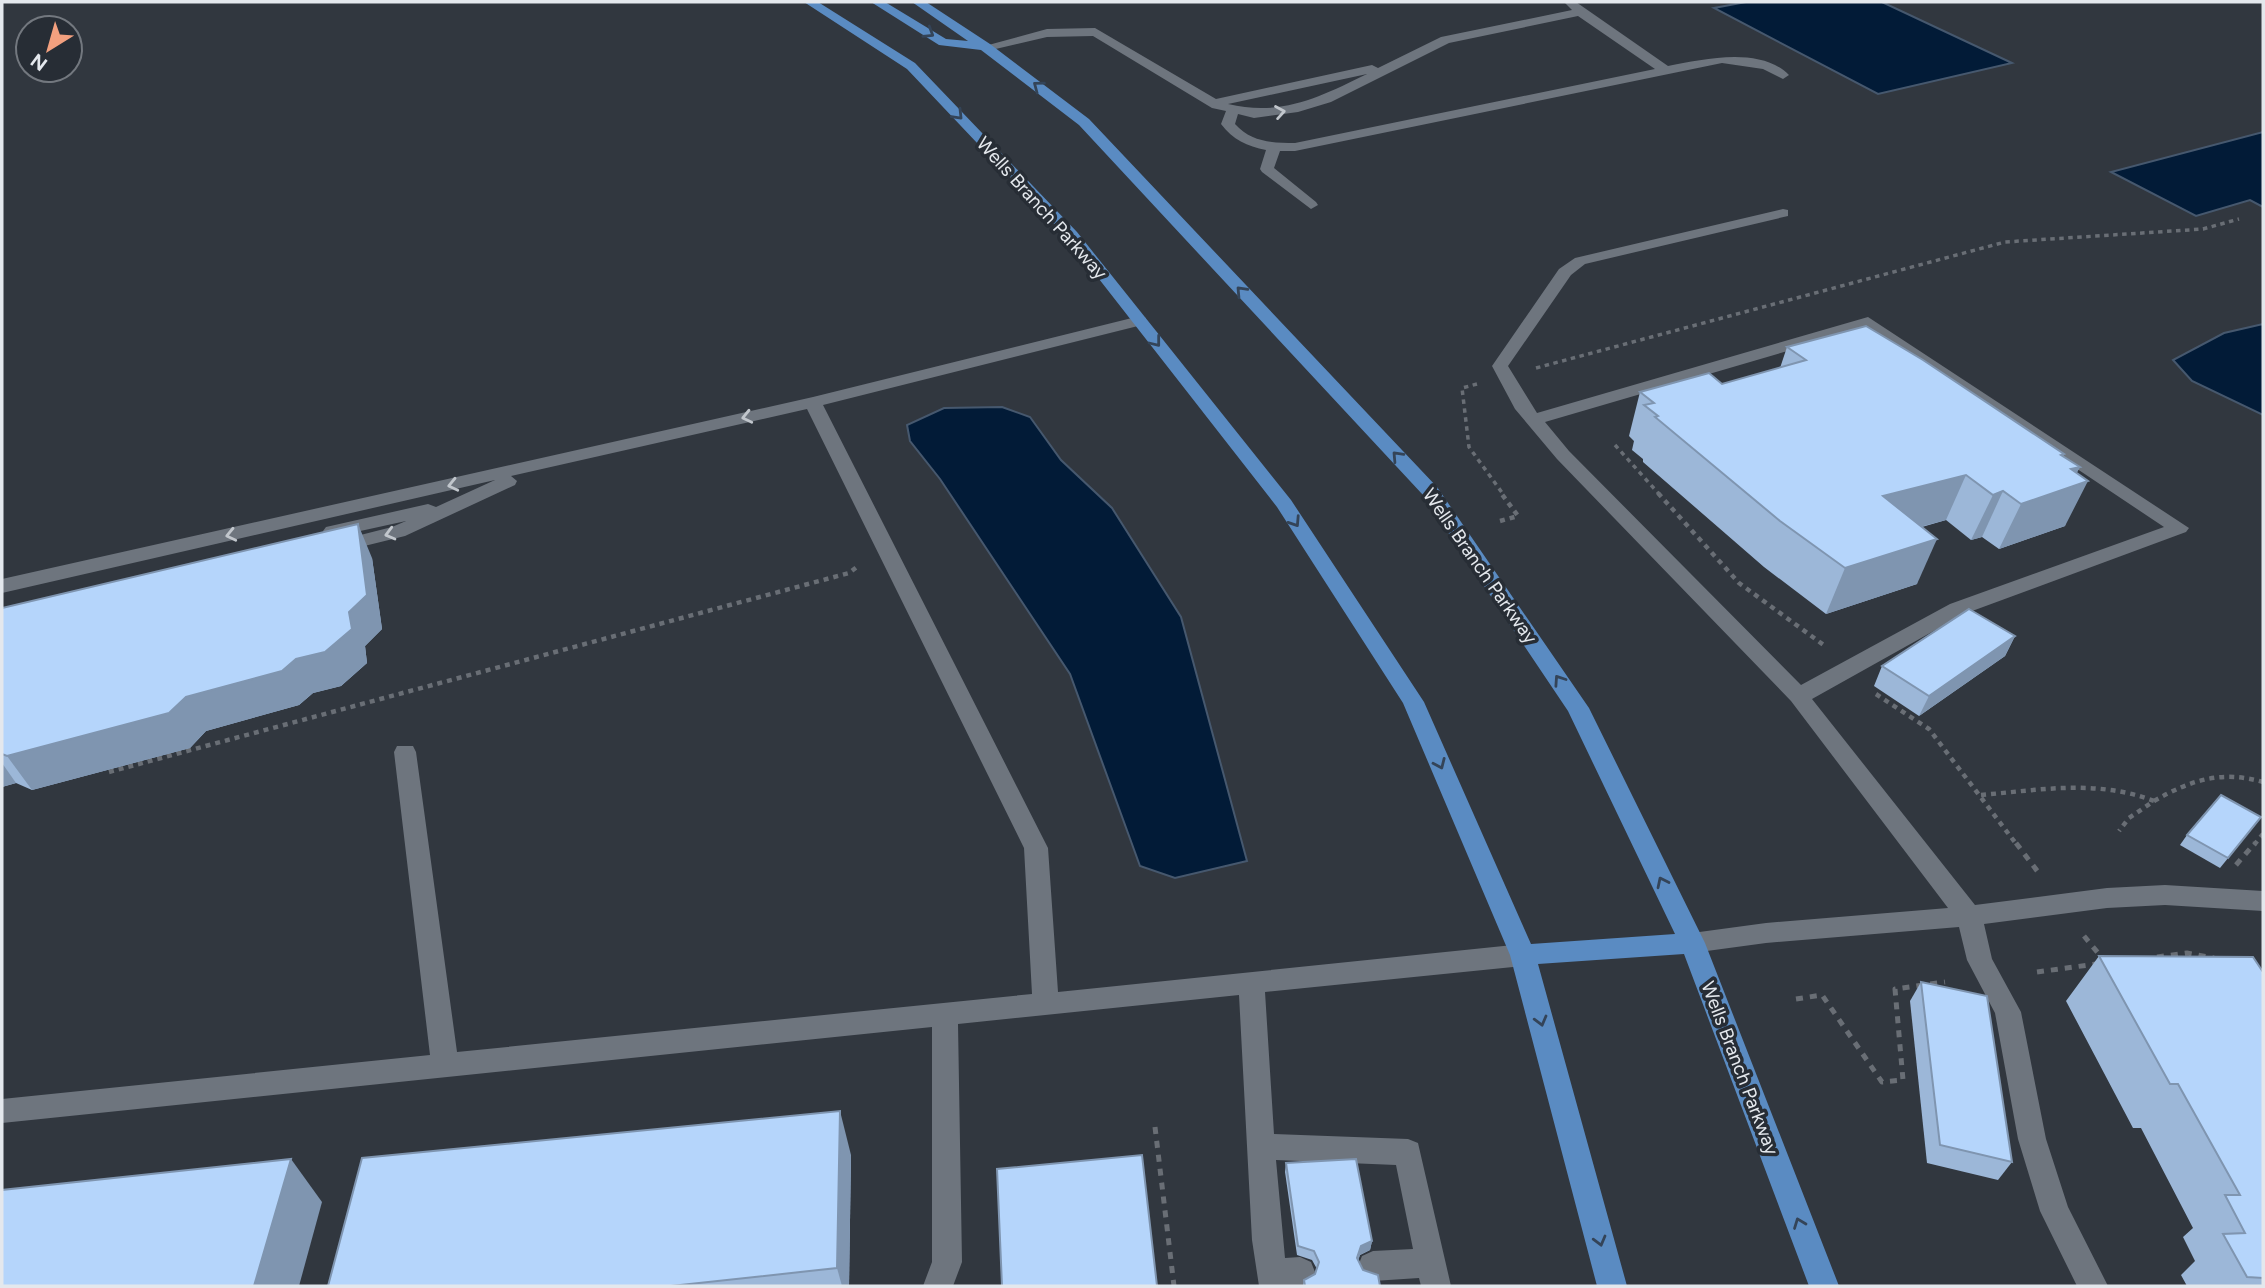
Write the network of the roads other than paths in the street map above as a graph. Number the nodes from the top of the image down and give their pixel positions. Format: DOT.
graph roads {
  1 [pos="810,2"];
  2 [pos="877,2"];
  3 [pos="918,2"];
  4 [pos="1570,2"];
  5 [pos="1580,12"];
  6 [pos="986,47"];
  7 [pos="1401,64"];
  8 [pos="1665,70"];
  9 [pos="1783,75"];
  10 [pos="1214,103"];
  11 [pos="1233,110"];
  12 [pos="1274,148"];
  13 [pos="1311,205"];
  14 [pos="1783,213"];
  15 [pos="1140,321"];
  16 [pos="813,402"];
  17 [pos="1533,420"];
  18 [pos="541,465"];
  19 [pos="464,503"];
  20 [pos="300,539"];
  21 [pos="319,551"];
  22 [pos="2,586"];
  23 [pos="1799,696"];
  24 [pos="405,752"];
  25 [pos="2263,901"];
  26 [pos="1969,916"];
  27 [pos="1692,943"];
  28 [pos="1523,956"];
  29 [pos="1251,984"];
  30 [pos="1046,1004"];
  31 [pos="945,1015"];
  32 [pos="445,1066"];
  33 [pos="2,1111"];
  34 [pos="1261,1147"];
  35 [pos="1373,1266"];
  36 [pos="1434,1275"];
  37 [pos="1282,1277"];
  38 [pos="939,1286"];
  39 [pos="1612,1286"];
  40 [pos="1824,1286"];
  41 [pos="2093,1286"];
  1 -- 15 [label="main road, Wells Branch Parkway, one-way"];
  2 -- 6 [label="main road, one-way"];
  3 -- 6 [label="main road, Wells Branch Parkway"];
  4 -- 5 [label="lane"];
  5 -- 7 [label="lane"];
  5 -- 8 [label="lane"];
  6 -- 10 [label="lane"];
  27 -- 6 [label="main road, Wells Branch Parkway, one-way"];
  7 -- 10 [label="lane"];
  11 -- 7 [label="lane, one-way"];
  8 -- 9 [label="lane"];
  8 -- 12 [label="lane"];
  10 -- 11 [label="lane"];
  11 -- 12 [label="lane"];
  12 -- 13 [label="lane"];
  14 -- 17 [label="lane"];
  15 -- 16 [label="lane"];
  15 -- 28 [label="main road, Wells Branch Parkway, one-way"];
  16 -- 18 [label="lane, one-way"];
  16 -- 30 [label="lane"];
  17 -- 23 [label="lane"];
  17 -- 23 [label="lane"];
  18 -- 19 [label="lane"];
  18 -- 22 [label="lane, one-way"];
  19 -- 20 [label="lane"];
  19 -- 21 [label="lane, one-way"];
  23 -- 26 [label="lane"];
  24 -- 32 [label="lane"];
  25 -- 26 [label="lane"];
  26 -- 27 [label="lane"];
  26 -- 41 [label="lane"];
  27 -- 28 [label="main road"];
  40 -- 27 [label="main road, Wells Branch Parkway, one-way"];
  28 -- 29 [label="lane"];
  28 -- 39 [label="main road, Wells Branch Parkway, one-way"];
  29 -- 30 [label="lane"];
  29 -- 34 [label="lane"];
  30 -- 31 [label="lane"];
  31 -- 32 [label="lane"];
  31 -- 38 [label="lane"];
  32 -- 33 [label="lane"];
  34 -- 36 [label="lane"];
  34 -- 37 [label="lane"];
  35 -- 36 [label="lane"];
}
